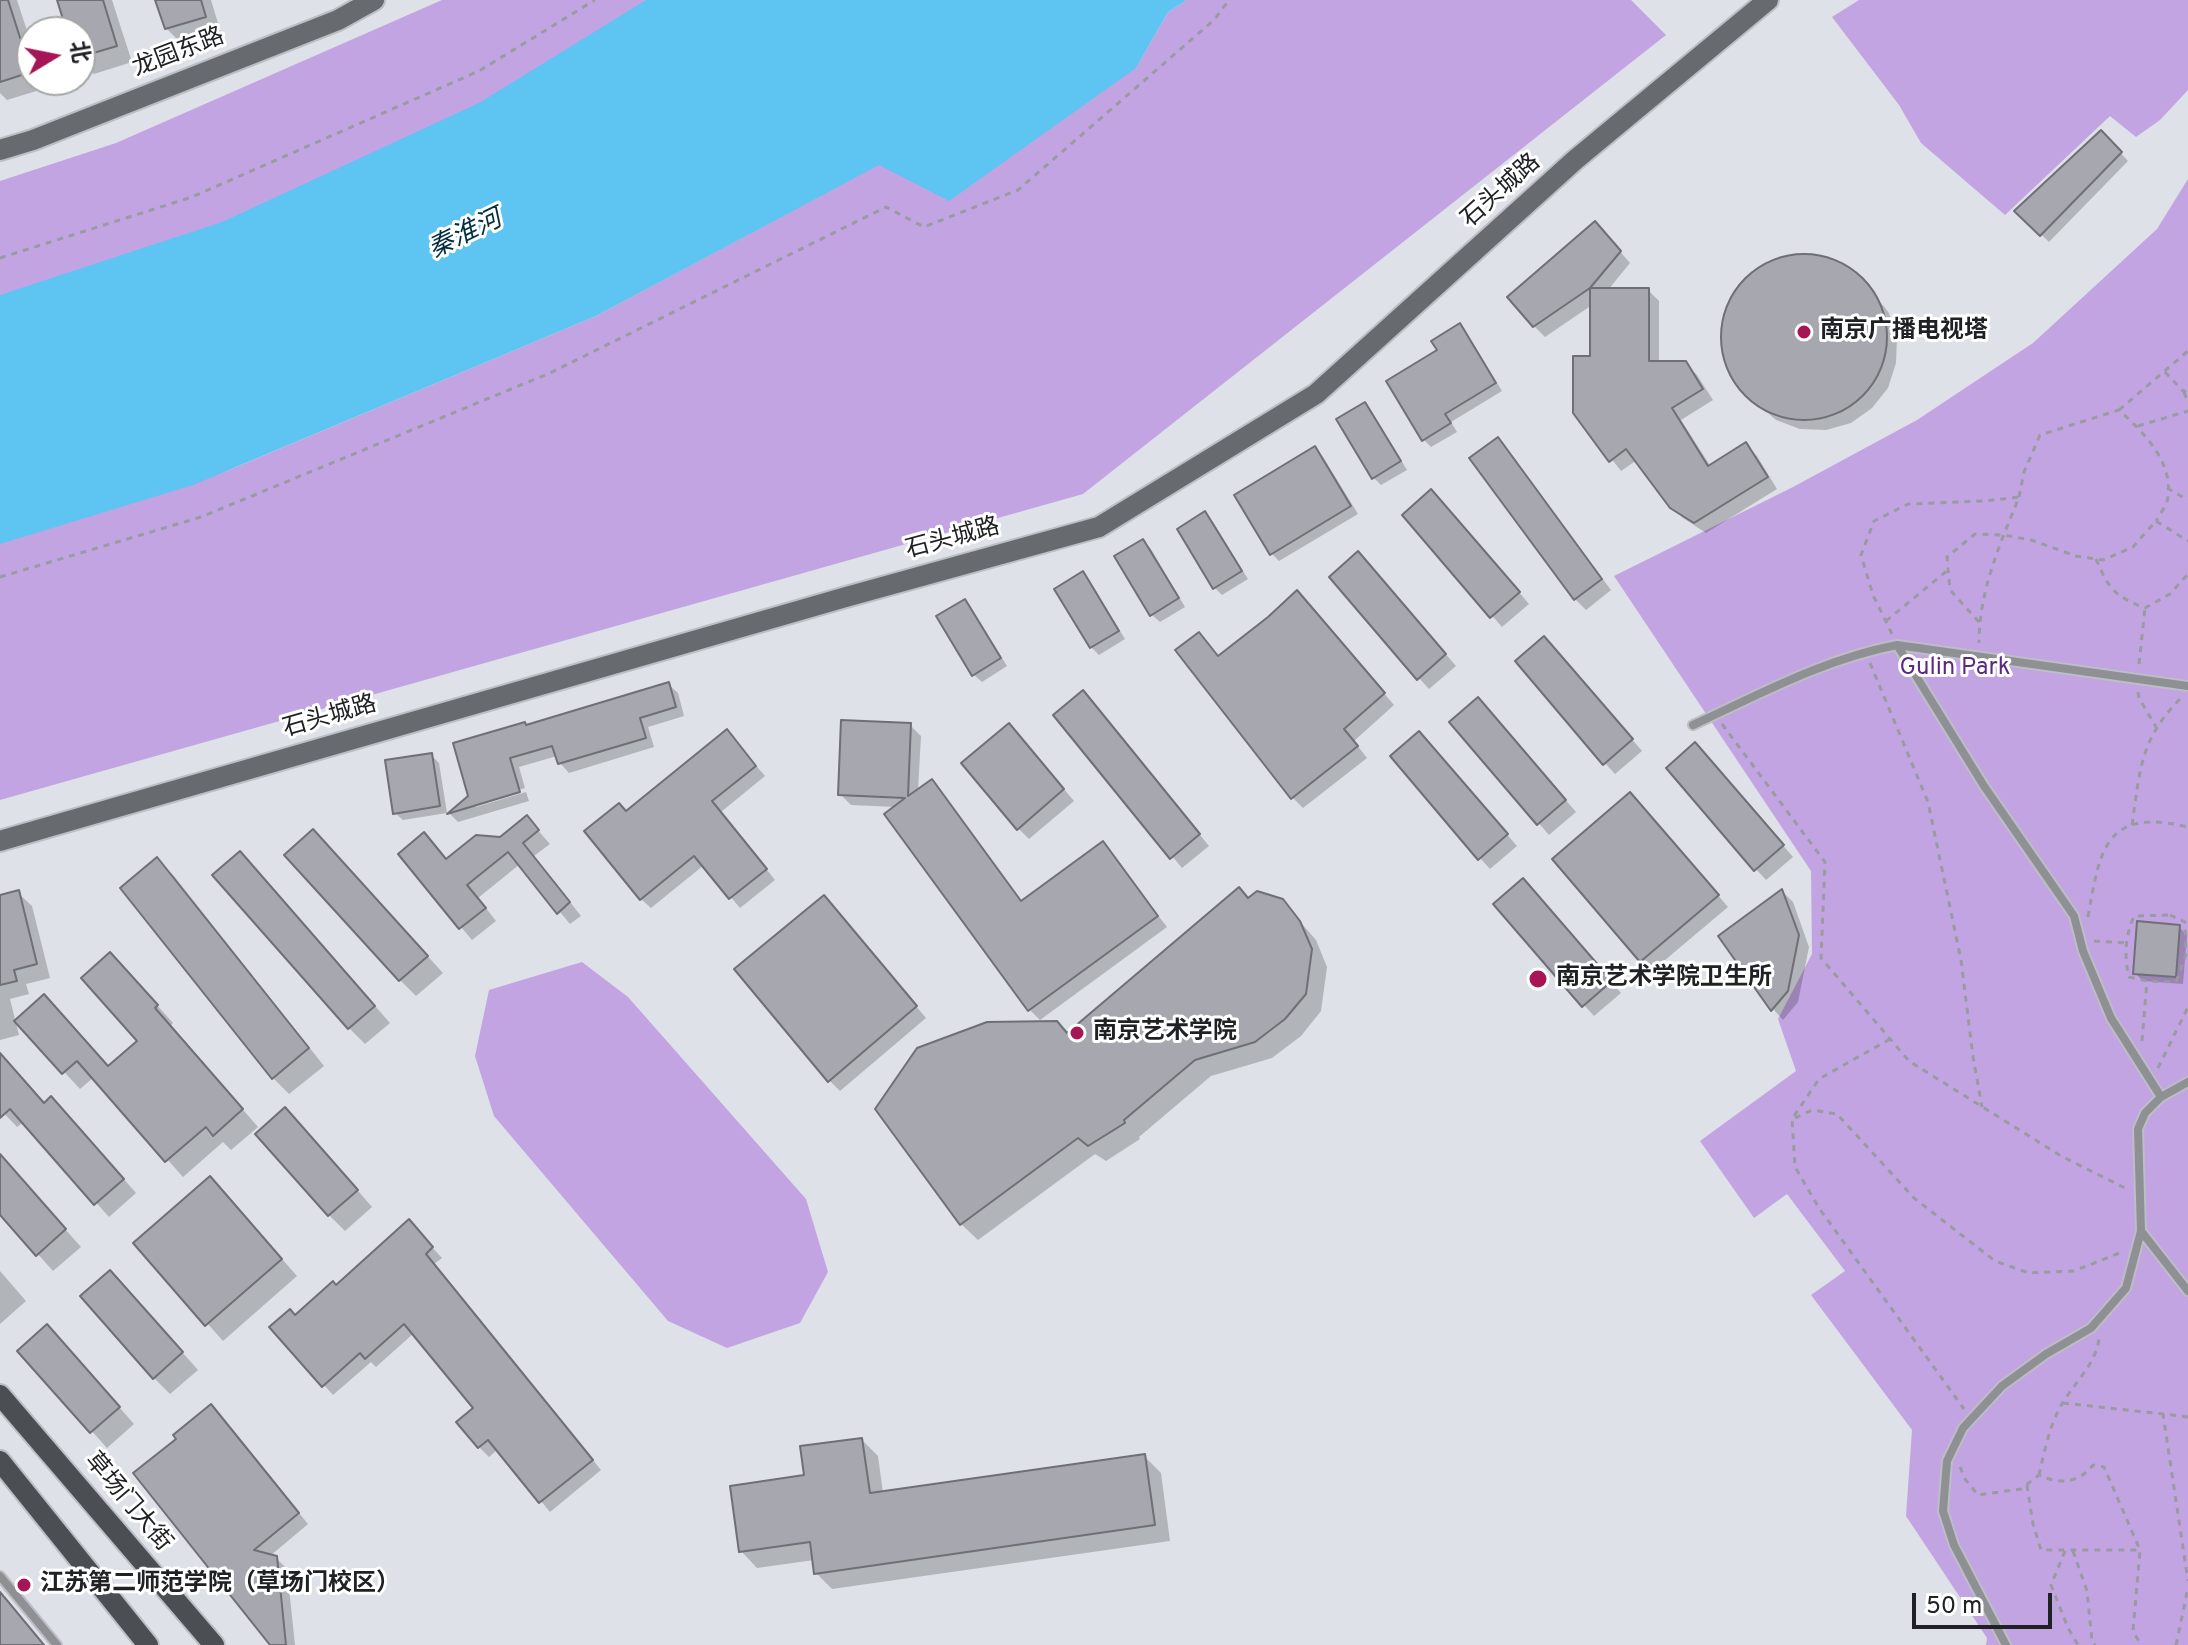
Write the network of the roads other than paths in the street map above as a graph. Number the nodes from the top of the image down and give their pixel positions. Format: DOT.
graph roads {
  1 [pos="374,0"];
  2 [pos="1768,0"];
  3 [pos="0,150"];
  4 [pos="1897,645"];
  5 [pos="2188,689"];
  6 [pos="1693,725"];
  7 [pos="0,841"];
  8 [pos="2188,1082"];
  9 [pos="2161,1097"];
  10 [pos="2141,1231"];
  11 [pos="2188,1291"];
  12 [pos="2,1400"];
  13 [pos="0,1461"];
  14 [pos="0,1576"];
  15 [pos="57,1645"];
  16 [pos="148,1645"];
  17 [pos="214,1645"];
  18 [pos="2006,1645"];
  1 -- 3 [label="street, 龙园东路"];
  2 -- 7 [label="street, 石头城路"];
  4 -- 5 [label="lane"];
  4 -- 6 [label="lane"];
  4 -- 9 [label="lane"];
  8 -- 9 [label="lane"];
  9 -- 10 [label="lane"];
  10 -- 11 [label="lane"];
  10 -- 18 [label="lane"];
  12 -- 17 [label="main road, 草场门大街"];
  13 -- 16 [label="main road"];
  14 -- 15 [label="lane"];
}
